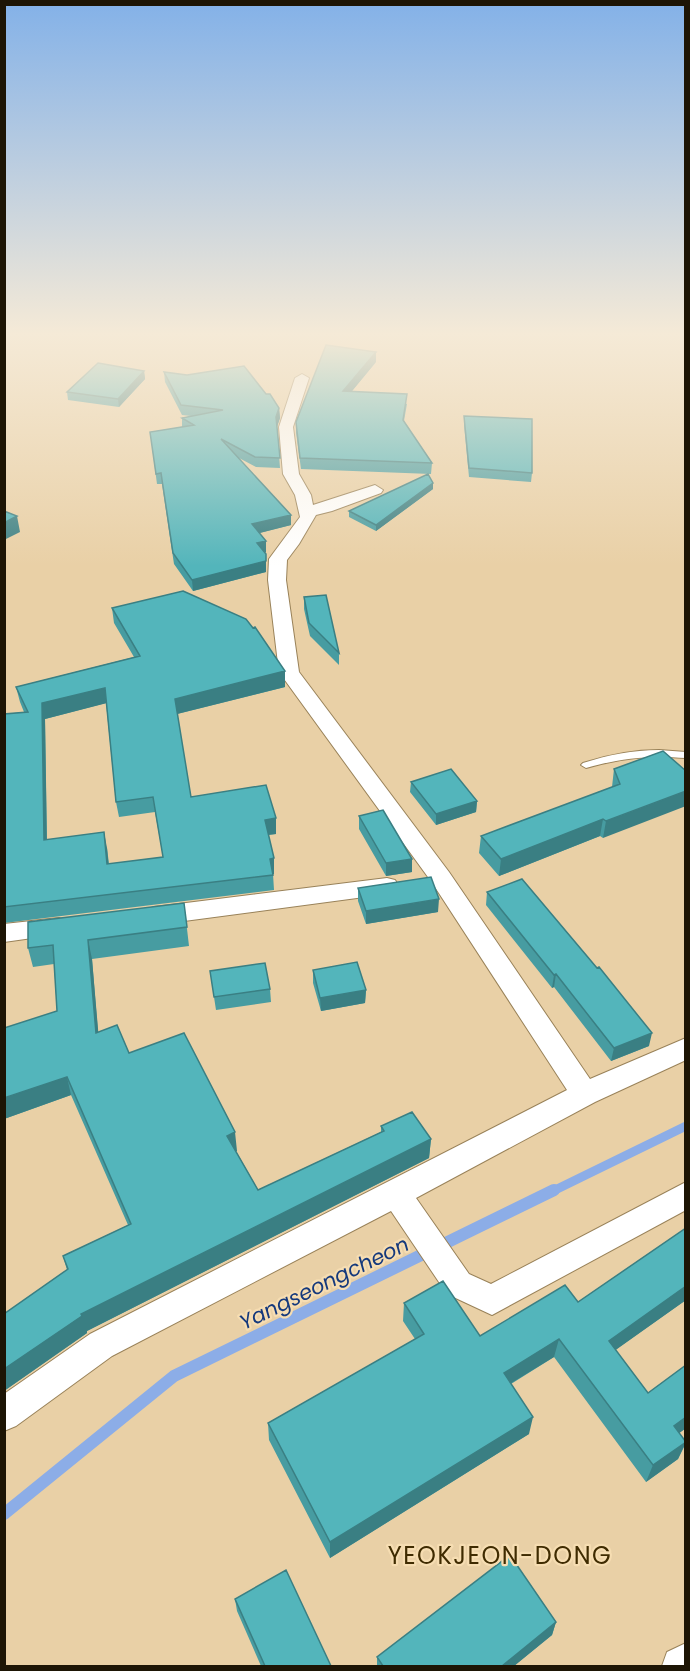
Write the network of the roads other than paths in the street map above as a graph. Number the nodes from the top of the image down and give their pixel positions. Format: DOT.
graph roads {
  1 [pos="291,411"];
  2 [pos="375,490"];
  3 [pos="307,511"];
  4 [pos="686,755"];
  5 [pos="586,765"];
  6 [pos="422,881"];
  7 [pos="135,918"];
  8 [pos="76,925"];
  9 [pos="4,933"];
  10 [pos="686,1048"];
  11 [pos="585,1094"];
  12 [pos="396,1194"];
  13 [pos="686,1195"];
  14 [pos="4,1414"];
  15 [pos="686,1662"];
  16 [pos="681,1666"];
  1 -- 3 [label="street"];
  2 -- 3 [label="street"];
  3 -- 6 [label="street"];
  4 -- 5 [label="lane"];
  6 -- 7 [label="street"];
  6 -- 11 [label="street"];
  8 -- 9 [label="street"];
  10 -- 11 [label="street"];
  11 -- 12 [label="street"];
  12 -- 13 [label="street"];
  12 -- 14 [label="street"];
  15 -- 16 [label="street"];
}
